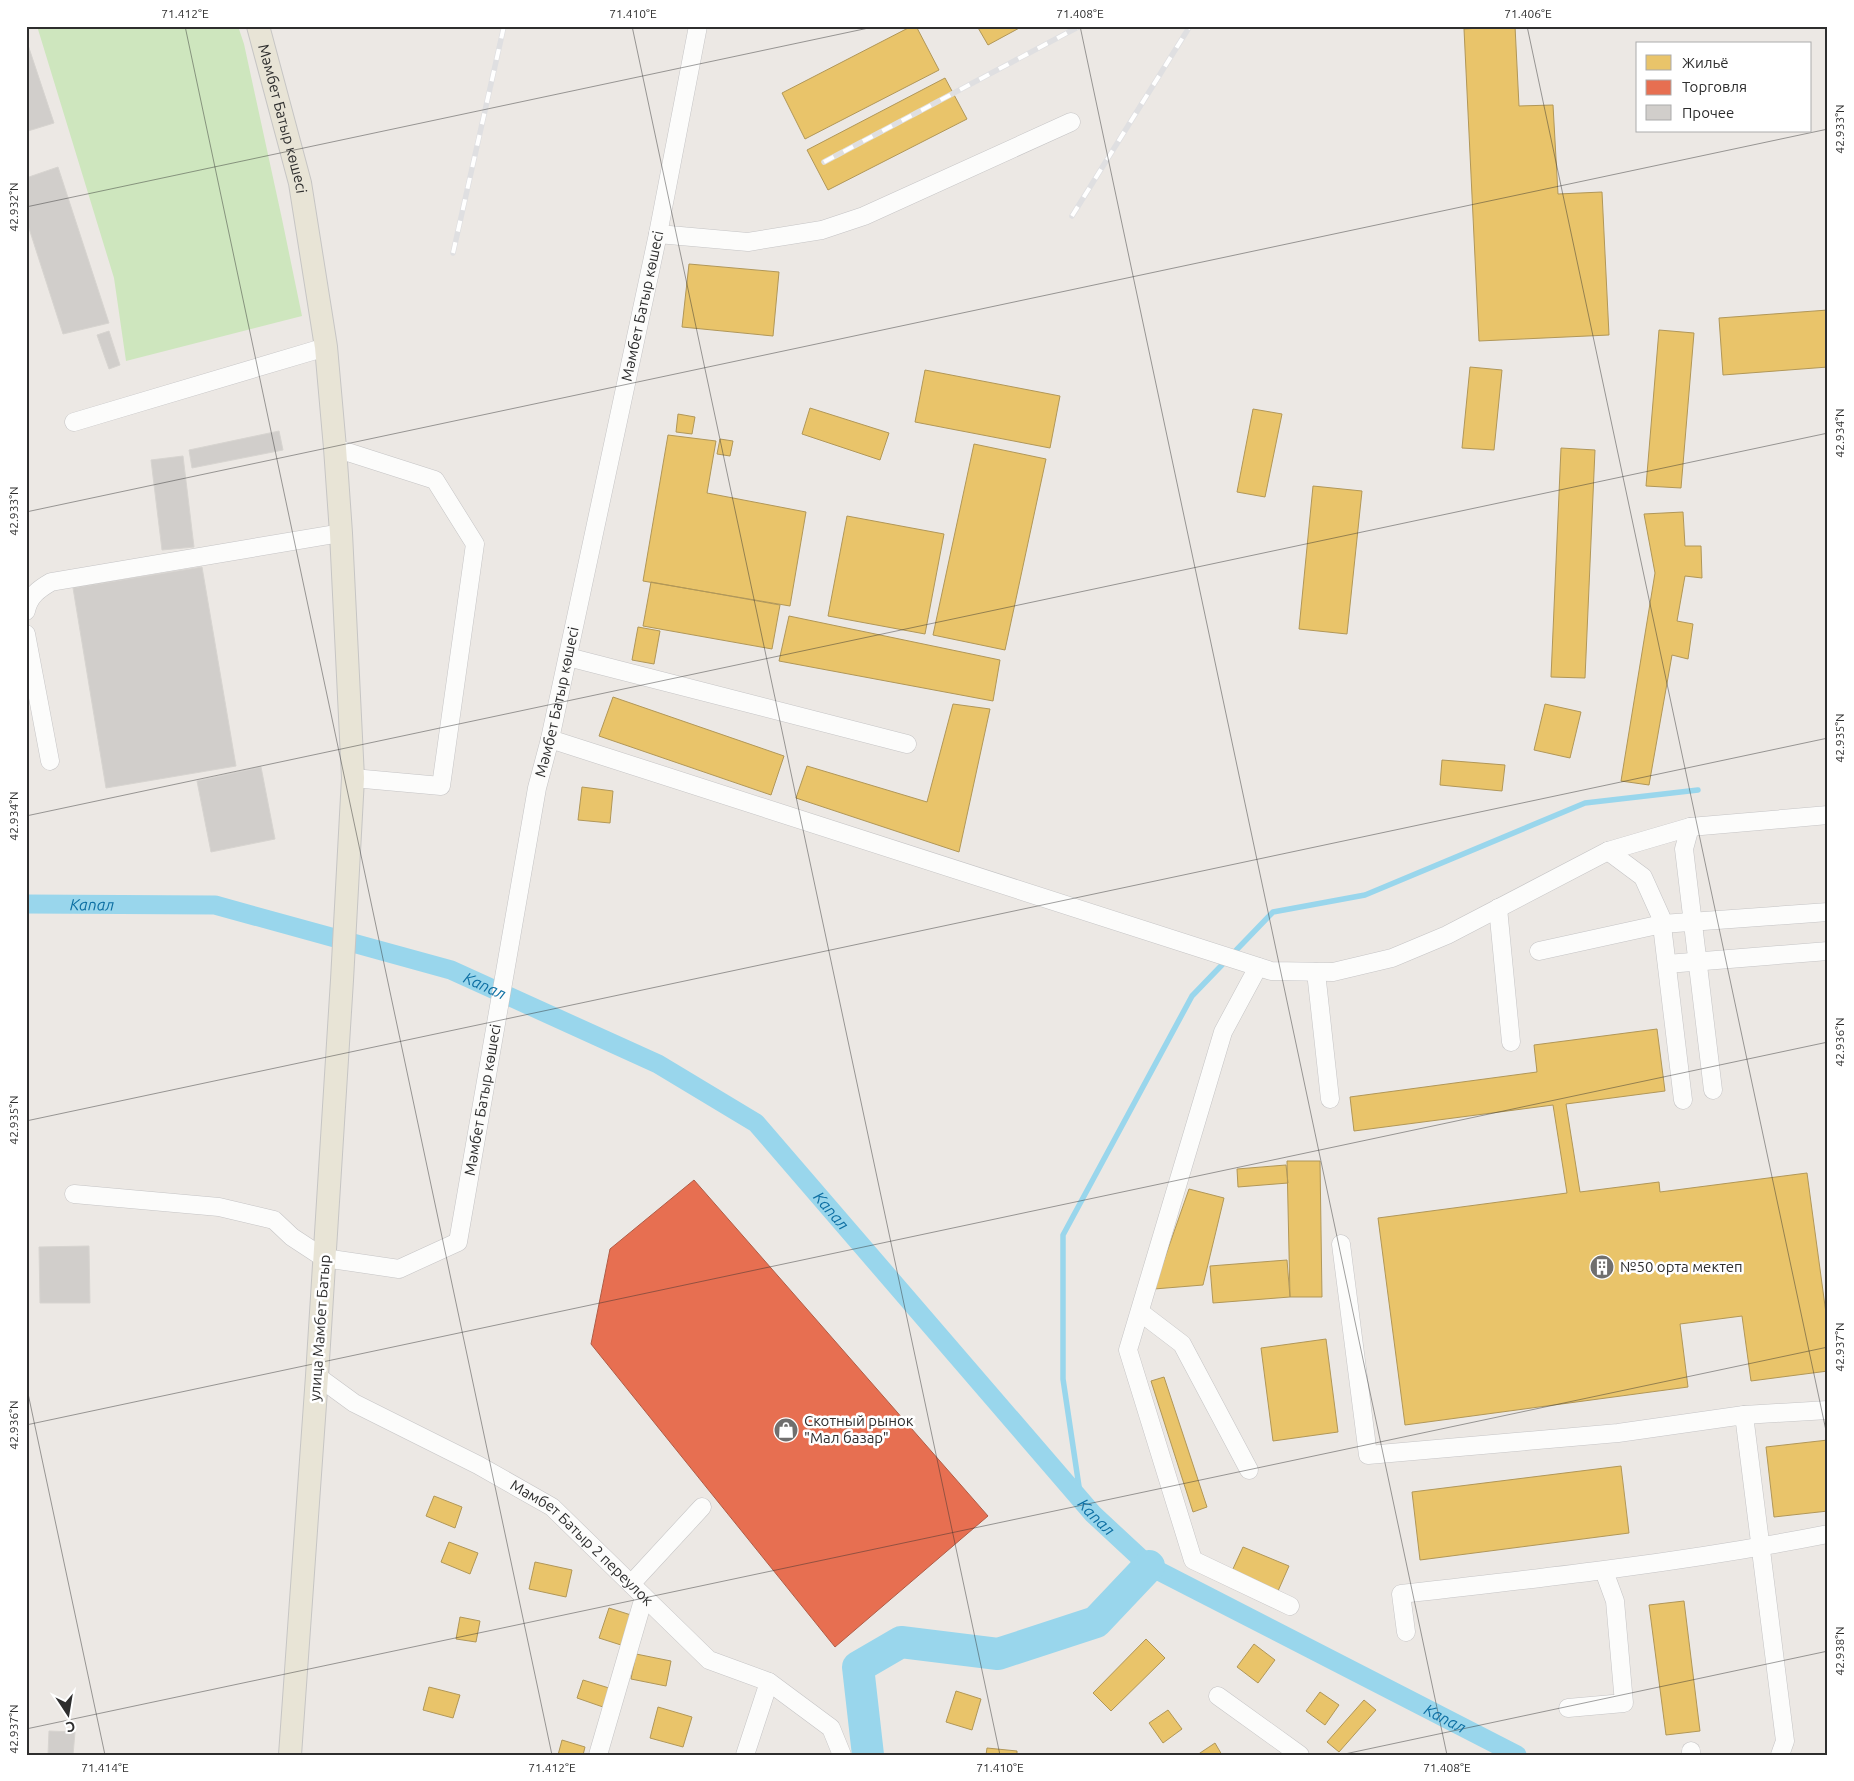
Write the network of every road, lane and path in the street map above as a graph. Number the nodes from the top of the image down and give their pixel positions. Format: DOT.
graph roads {
  1 [pos="258,26"];
  2 [pos="698,26"];
  3 [pos="1072,122"];
  4 [pos="658,234"];
  5 [pos="326,347"];
  6 [pos="74,422"];
  7 [pos="335,448"];
  8 [pos="341,533"];
  9 [pos="26,611"];
  10 [pos="26,634"];
  11 [pos="568,657"];
  12 [pos="550,740"];
  13 [pos="907,744"];
  14 [pos="50,761"];
  15 [pos="353,778"];
  16 [pos="1828,815"];
  17 [pos="1690,827"];
  18 [pos="1608,851"];
  19 [pos="346,900"];
  20 [pos="1498,908"];
  21 [pos="1828,912"];
  22 [pos="1693,923"];
  23 [pos="1662,924"];
  24 [pos="1539,951"];
  25 [pos="1828,951"];
  26 [pos="1697,962"];
  27 [pos="1667,964"];
  28 [pos="1258,967"];
  29 [pos="1316,972"];
  30 [pos="1511,1042"];
  31 [pos="1713,1090"];
  32 [pos="1330,1099"];
  33 [pos="1683,1100"];
  34 [pos="74,1194"];
  35 [pos="1341,1244"];
  36 [pos="324,1258"];
  37 [pos="1140,1312"];
  38 [pos="317,1376"];
  39 [pos="1828,1410"];
  40 [pos="1744,1415"];
  41 [pos="1249,1470"];
  42 [pos="702,1507"];
  43 [pos="1828,1534"];
  44 [pos="1761,1548"];
  45 [pos="1604,1571"];
  46 [pos="631,1584"];
  47 [pos="644,1597"];
  48 [pos="1290,1606"];
  49 [pos="1406,1632"];
  50 [pos="769,1682"];
  51 [pos="1218,1696"];
  52 [pos="1568,1708"];
  53 [pos="290,1755"];
  54 [pos="598,1755"];
  55 [pos="745,1755"];
  56 [pos="842,1755"];
  57 [pos="1300,1755"];
  58 [pos="1780,1755"];
  1 -- 5 [label="main road, Мәмбет Батыр көшесі"];
  2 -- 4 [label="street, Мәмбет Батыр көшесі"];
  3 -- 4 [label="street"];
  4 -- 11 [label="street, Мәмбет Батыр көшесі"];
  5 -- 6 [label="street"];
  5 -- 7 [label="main road, Мәмбет Батыр көшесі"];
  7 -- 8 [label="main road, Мәмбет Батыр көшесі"];
  7 -- 15 [label="street"];
  8 -- 9 [label="street"];
  8 -- 15 [label="main road, Мәмбет Батыр көшесі"];
  10 -- 14 [label="street"];
  11 -- 12 [label="street, Мәмбет Батыр көшесі"];
  11 -- 13 [label="street"];
  12 -- 28 [label="street"];
  12 -- 36 [label="street, Мәмбет Батыр көшесі"];
  15 -- 19 [label="main road, Мәмбет Батыр көшесі"];
  16 -- 17 [label="street"];
  17 -- 18 [label="street"];
  17 -- 22 [label="street"];
  18 -- 20 [label="street"];
  18 -- 23 [label="street"];
  19 -- 36 [label="main road, улица Мамбет Батыр"];
  20 -- 29 [label="street"];
  20 -- 30 [label="street"];
  21 -- 22 [label="street"];
  22 -- 23 [label="street"];
  22 -- 26 [label="street"];
  23 -- 24 [label="street"];
  23 -- 27 [label="street"];
  25 -- 26 [label="street"];
  26 -- 27 [label="street"];
  26 -- 31 [label="street"];
  27 -- 33 [label="street"];
  28 -- 29 [label="street"];
  28 -- 37 [label="street"];
  29 -- 32 [label="street"];
  34 -- 36 [label="street"];
  35 -- 40 [label="street"];
  36 -- 38 [label="main road, улица Мамбет Батыр"];
  37 -- 41 [label="street"];
  37 -- 48 [label="street"];
  38 -- 46 [label="street, Мамбет Батыр 2 переулок"];
  38 -- 53 [label="main road, улица Мамбет Батыр"];
  39 -- 40 [label="street"];
  40 -- 44 [label="street"];
  42 -- 46 [label="street"];
  43 -- 44 [label="street"];
  44 -- 45 [label="street"];
  44 -- 58 [label="street"];
  45 -- 49 [label="street"];
  45 -- 52 [label="street"];
  46 -- 47 [label="street, Мамбет Батыр 2 переулок"];
  47 -- 50 [label="street, Мамбет Батыр 2 переулок"];
  47 -- 54 [label="street"];
  50 -- 55 [label="street"];
  50 -- 56 [label="street, Мамбет Батыр 2 переулок"];
  51 -- 57 [label="street"];
}
